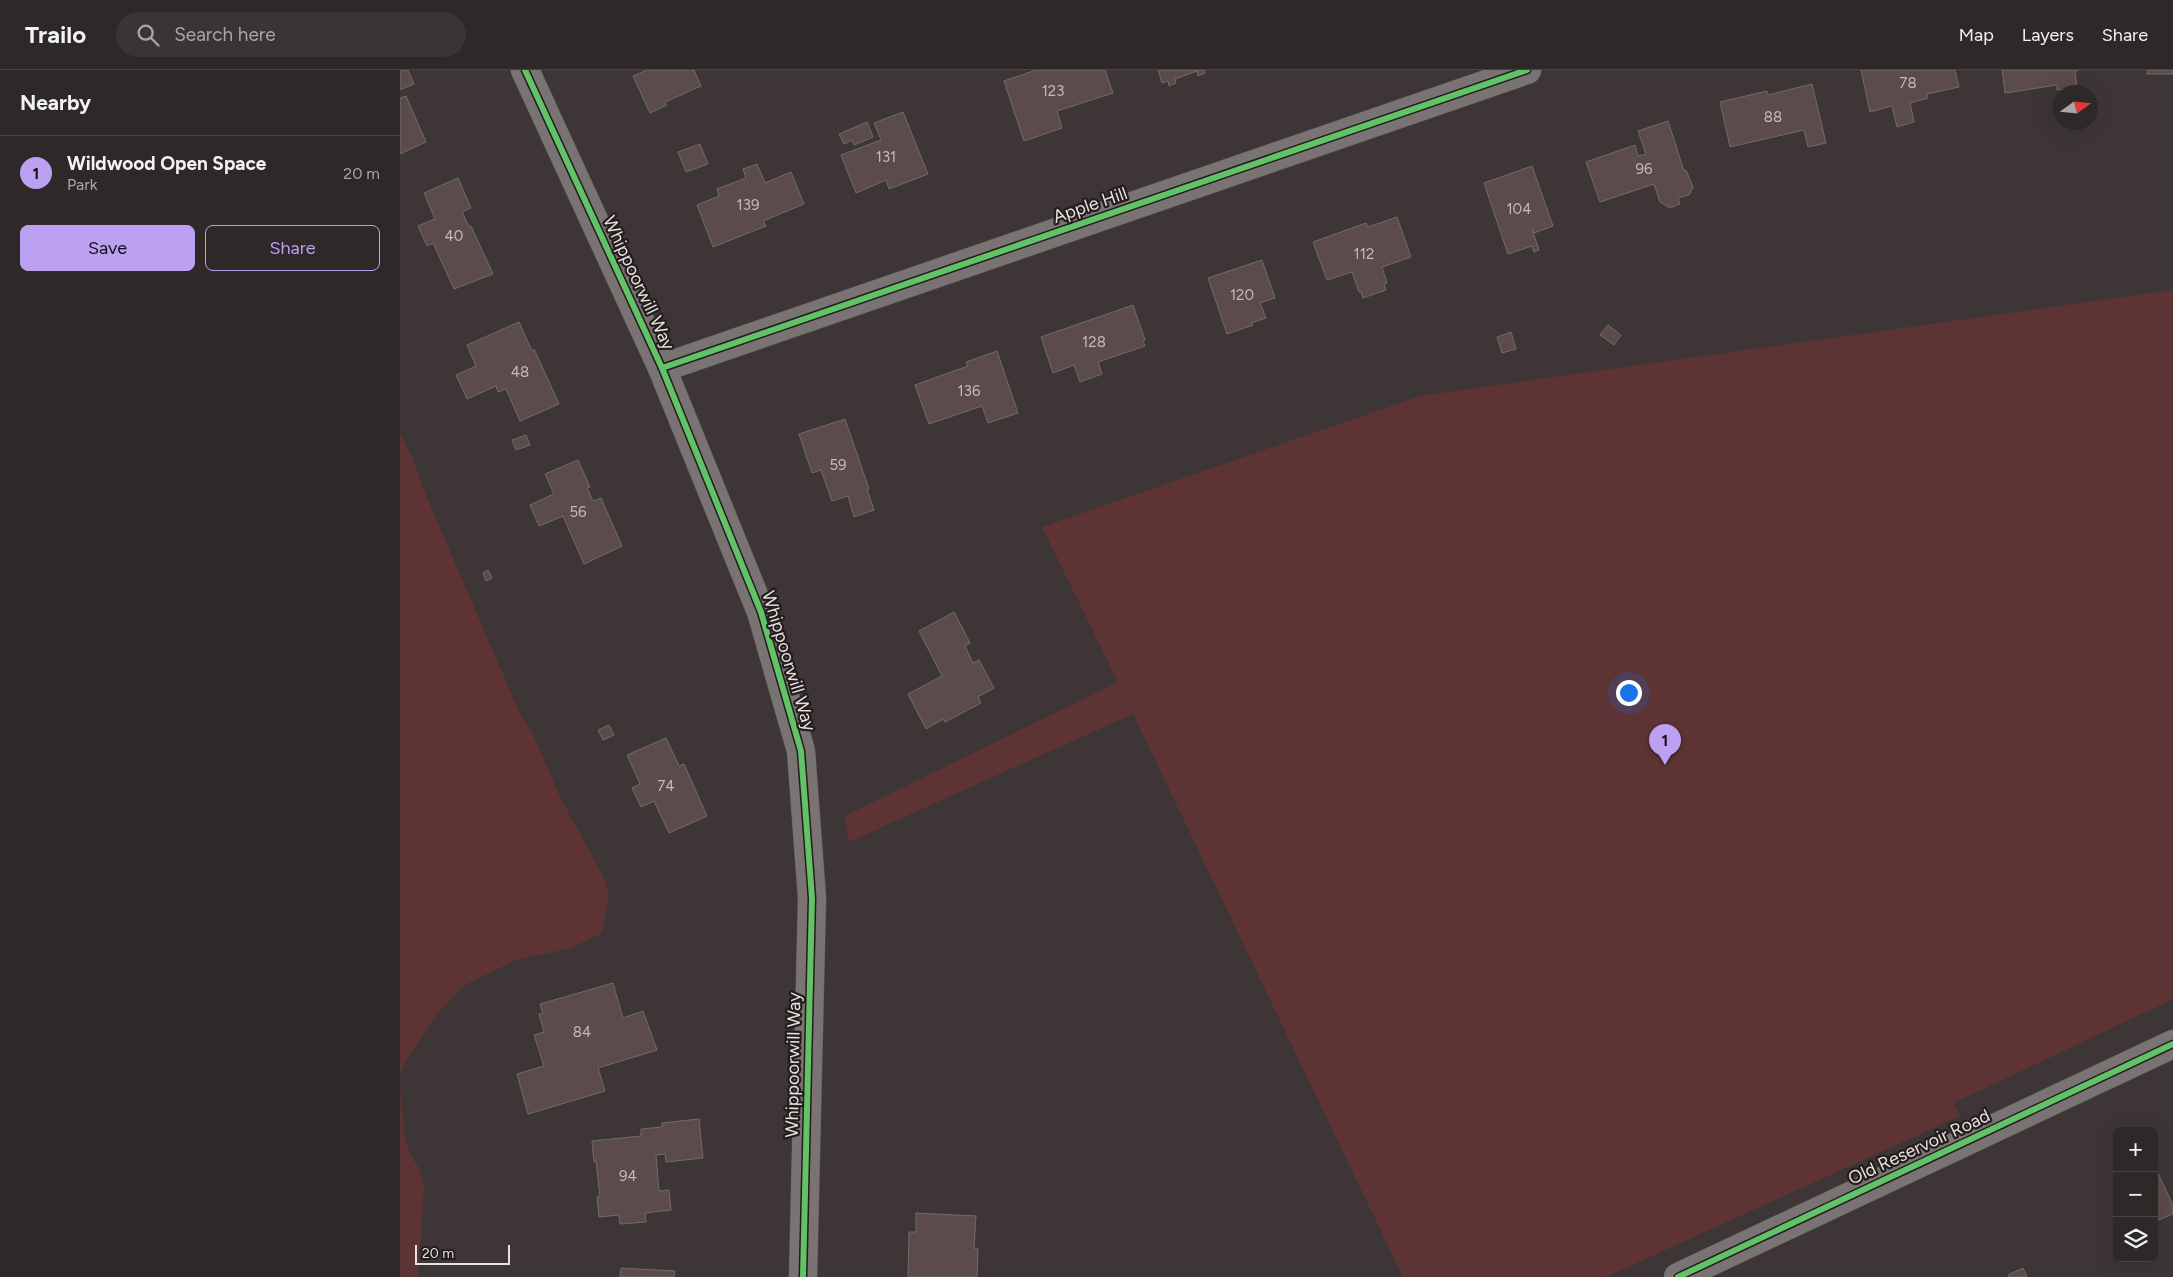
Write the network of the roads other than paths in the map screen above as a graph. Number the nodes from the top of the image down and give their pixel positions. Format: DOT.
graph roads {
  1 [pos="525,70"];
  2 [pos="1528,70"];
  3 [pos="662,368"];
  4 [pos="2173,1044"];
  5 [pos="1705,1272"];
  6 [pos="803,1277"];
  7 [pos="1678,1277"];
  1 -- 3 [label="street, Whippoorwill Way"];
  2 -- 3 [label="street, Apple Hill"];
  3 -- 6 [label="street, Whippoorwill Way"];
  4 -- 5 [label="street, Old Reservoir Road"];
  5 -- 7 [label="street, Old Reservoir Road"];
}
